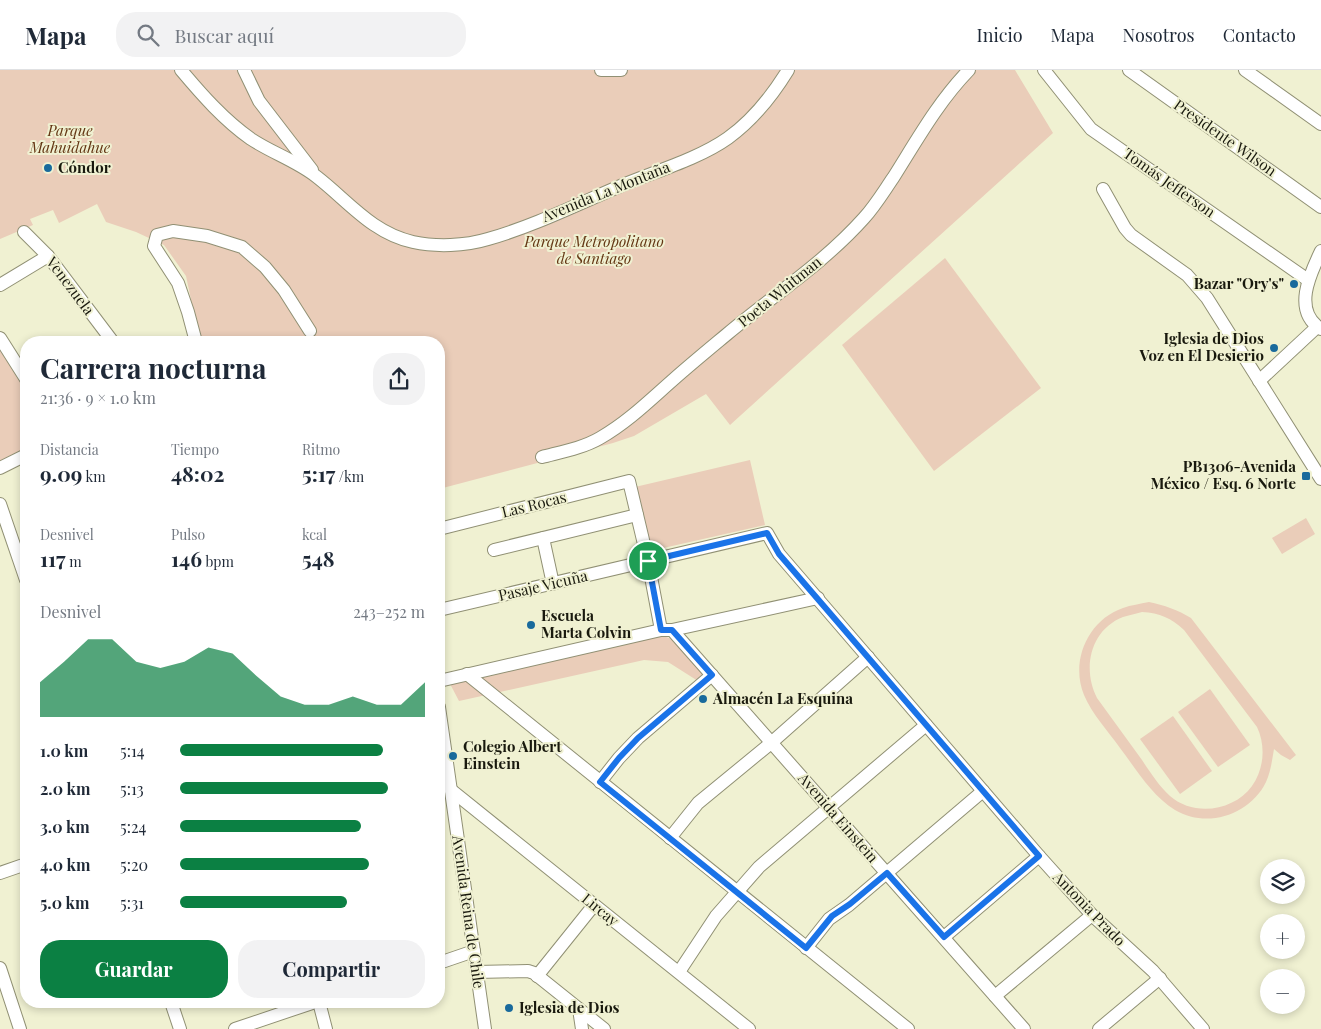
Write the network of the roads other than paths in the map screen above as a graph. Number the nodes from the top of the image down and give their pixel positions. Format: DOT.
graph roads {
  1 [pos="181,70"];
  2 [pos="244,70"];
  3 [pos="601,70"];
  4 [pos="621,70"];
  5 [pos="788,70"];
  6 [pos="970,70"];
  7 [pos="1044,70"];
  8 [pos="1129,70"];
  9 [pos="1245,70"];
  10 [pos="1321,124"];
  11 [pos="316,176"];
  12 [pos="1103,189"];
  13 [pos="1321,207"];
  14 [pos="24,232"];
  15 [pos="1321,250"];
  16 [pos="48,256"];
  17 [pos="1308,280"];
  18 [pos="0,285"];
  19 [pos="1319,328"];
  20 [pos="310,331"];
  21 [pos="108,336"];
  22 [pos="194,336"];
  23 [pos="0,338"];
  24 [pos="20,370"];
  25 [pos="1259,381"];
  26 [pos="542,457"];
  27 [pos="20,458"];
  28 [pos="0,468"];
  29 [pos="1320,472"];
  30 [pos="0,504"];
  31 [pos="637,516"];
  32 [pos="445,528"];
  33 [pos="767,533"];
  34 [pos="543,538"];
  35 [pos="494,550"];
  36 [pos="648,561"];
  37 [pos="20,562"];
  38 [pos="553,584"];
  39 [pos="818,598"];
  40 [pos="445,609"];
  41 [pos="667,630"];
  42 [pos="868,657"];
  43 [pos="466,674"];
  44 [pos="712,675"];
  45 [pos="445,679"];
  46 [pos="926,725"];
  47 [pos="771,742"];
  48 [pos="445,748"];
  49 [pos="600,782"];
  50 [pos="451,790"];
  51 [pos="983,791"];
  52 [pos="829,807"];
  53 [pos="670,838"];
  54 [pos="1039,856"];
  55 [pos="20,866"];
  56 [pos="0,873"];
  57 [pos="887,873"];
  58 [pos="736,892"];
  59 [pos="594,905"];
  60 [pos="1092,915"];
  61 [pos="944,937"];
  62 [pos="806,948"];
  63 [pos="474,951"];
  64 [pos="445,961"];
  65 [pos="0,968"];
  66 [pos="477,972"];
  67 [pos="678,972"];
  68 [pos="537,976"];
  69 [pos="1160,978"];
  70 [pos="995,996"];
  71 [pos="173,1008"];
  72 [pos="299,1008"];
  73 [pos="319,1008"];
  74 [pos="579,1009"];
  75 [pos="20,1029"];
  76 [pos="180,1029"];
  77 [pos="235,1029"];
  78 [pos="326,1029"];
  79 [pos="485,1029"];
  80 [pos="582,1029"];
  81 [pos="604,1029"];
  82 [pos="749,1029"];
  83 [pos="908,1029"];
  84 [pos="1024,1029"];
  85 [pos="1099,1029"];
  86 [pos="1203,1029"];
  1 -- 11 [label="street, Avenida La Montaña"];
  2 -- 11 [label="street"];
  3 -- 4 [label="street"];
  5 -- 11 [label="street, Avenida La Montaña"];
  6 -- 26 [label="street, Poeta Whitman"];
  7 -- 17 [label="street, Tomás Jefferson"];
  8 -- 13 [label="street, Presidente Wilson"];
  9 -- 10 [label="street"];
  12 -- 25 [label="street"];
  14 -- 16 [label="street, Venezuela"];
  15 -- 17 [label="street"];
  16 -- 18 [label="street"];
  16 -- 21 [label="street, Venezuela"];
  17 -- 19 [label="street"];
  19 -- 25 [label="street"];
  20 -- 22 [label="street"];
  23 -- 24 [label="street"];
  25 -- 29 [label="street"];
  27 -- 28 [label="street"];
  30 -- 37 [label="street"];
  31 -- 32 [label="street, Las Rocas"];
  31 -- 34 [label="street"];
  31 -- 36 [label="street"];
  33 -- 36 [label="street, Pasaje Vicuña"];
  33 -- 39 [label="street, Antonia Prado"];
  34 -- 35 [label="street"];
  34 -- 38 [label="street"];
  36 -- 38 [label="street, Pasaje Vicuña"];
  36 -- 41 [label="street"];
  38 -- 40 [label="street, Pasaje Vicuña"];
  39 -- 41 [label="street"];
  39 -- 42 [label="street, Antonia Prado"];
  41 -- 43 [label="street"];
  41 -- 44 [label="street, Avenida Einstein"];
  42 -- 46 [label="street, Antonia Prado"];
  42 -- 47 [label="street"];
  43 -- 45 [label="street"];
  43 -- 49 [label="street"];
  44 -- 47 [label="street, Avenida Einstein"];
  44 -- 49 [label="street"];
  46 -- 51 [label="street, Antonia Prado"];
  46 -- 52 [label="street"];
  47 -- 52 [label="street, Avenida Einstein"];
  47 -- 53 [label="street"];
  48 -- 50 [label="street, Avenida Reina de Chile"];
  49 -- 53 [label="street"];
  50 -- 59 [label="street, Lircay"];
  50 -- 63 [label="street, Avenida Reina de Chile"];
  51 -- 54 [label="street, Antonia Prado"];
  51 -- 57 [label="street"];
  52 -- 57 [label="street, Avenida Einstein"];
  52 -- 58 [label="street"];
  53 -- 58 [label="street"];
  54 -- 60 [label="street, Antonia Prado"];
  54 -- 61 [label="street"];
  55 -- 56 [label="street"];
  57 -- 61 [label="street, Avenida Einstein"];
  57 -- 62 [label="street"];
  58 -- 62 [label="street"];
  58 -- 67 [label="street"];
  59 -- 67 [label="street, Lircay"];
  59 -- 68 [label="street"];
  60 -- 69 [label="street, Antonia Prado"];
  60 -- 70 [label="street"];
  61 -- 70 [label="street, Avenida Einstein"];
  62 -- 83 [label="street"];
  63 -- 64 [label="street"];
  63 -- 66 [label="street, Avenida Reina de Chile"];
  65 -- 75 [label="street"];
  66 -- 68 [label="street"];
  66 -- 79 [label="street, Avenida Reina de Chile"];
  67 -- 82 [label="street, Lircay"];
  68 -- 74 [label="street"];
  69 -- 85 [label="street"];
  69 -- 86 [label="street, Antonia Prado"];
  70 -- 84 [label="street, Avenida Einstein"];
  71 -- 76 [label="street"];
  72 -- 77 [label="street"];
  73 -- 78 [label="street"];
  74 -- 80 [label="street"];
  74 -- 81 [label="street"];
}
